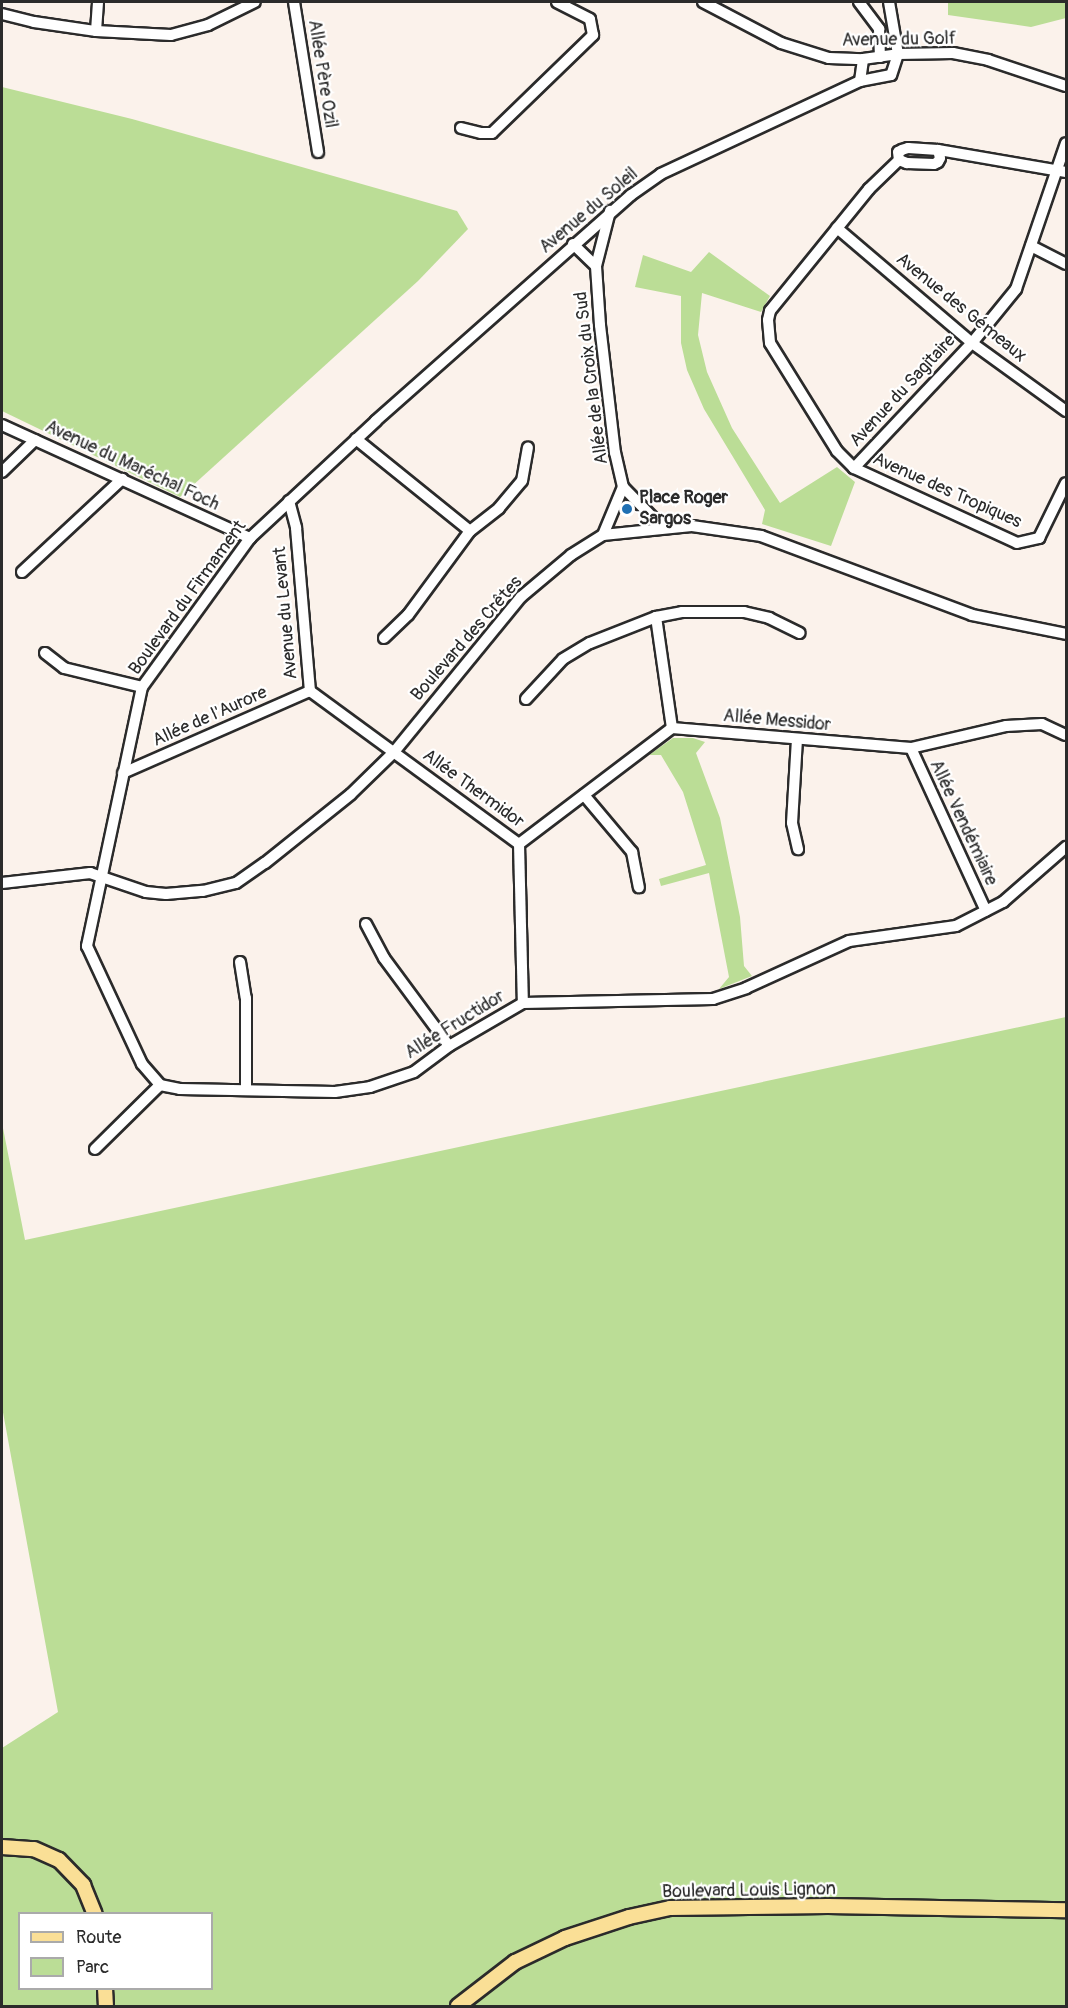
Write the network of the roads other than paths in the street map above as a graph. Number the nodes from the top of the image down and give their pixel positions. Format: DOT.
graph roads {
  1 [pos="98,2"];
  2 [pos="255,2"];
  3 [pos="294,2"];
  4 [pos="557,2"];
  5 [pos="703,2"];
  6 [pos="860,2"];
  7 [pos="889,2"];
  8 [pos="2,14"];
  9 [pos="892,27"];
  10 [pos="879,29"];
  11 [pos="96,31"];
  12 [pos="898,54"];
  13 [pos="880,57"];
  14 [pos="863,59"];
  15 [pos="860,81"];
  16 [pos="1066,86"];
  17 [pos="461,128"];
  18 [pos="1066,144"];
  19 [pos="318,153"];
  20 [pos="1062,171"];
  21 [pos="610,211"];
  22 [pos="837,228"];
  23 [pos="573,244"];
  24 [pos="1031,246"];
  25 [pos="1066,264"];
  26 [pos="596,266"];
  27 [pos="972,343"];
  28 [pos="1066,411"];
  29 [pos="376,421"];
  30 [pos="2,425"];
  31 [pos="356,439"];
  32 [pos="35,440"];
  33 [pos="528,448"];
  34 [pos="854,468"];
  35 [pos="2,472"];
  36 [pos="122,479"];
  37 [pos="1066,483"];
  38 [pos="623,487"];
  39 [pos="289,501"];
  40 [pos="663,528"];
  41 [pos="470,531"];
  42 [pos="603,535"];
  43 [pos="250,538"];
  44 [pos="21,572"];
  45 [pos="656,617"];
  46 [pos="800,633"];
  47 [pos="1066,634"];
  48 [pos="384,638"];
  49 [pos="45,653"];
  50 [pos="142,687"];
  51 [pos="310,691"];
  52 [pos="526,699"];
  53 [pos="672,728"];
  54 [pos="1066,735"];
  55 [pos="797,739"];
  56 [pos="911,748"];
  57 [pos="394,752"];
  58 [pos="123,773"];
  59 [pos="584,795"];
  60 [pos="519,843"];
  61 [pos="1066,847"];
  62 [pos="798,849"];
  63 [pos="104,877"];
  64 [pos="2,883"];
  65 [pos="639,887"];
  66 [pos="986,911"];
  67 [pos="366,924"];
  68 [pos="240,962"];
  69 [pos="523,1003"];
  70 [pos="449,1046"];
  71 [pos="160,1086"];
  72 [pos="246,1090"];
  73 [pos="95,1149"];
  74 [pos="2,1847"];
  75 [pos="1066,1910"];
  76 [pos="94,1912"];
  77 [pos="105,1990"];
  78 [pos="106,2007"];
  79 [pos="458,2007"];
  1 -- 11 [label="street"];
  2 -- 11 [label="street"];
  3 -- 19 [label="street, Allée Père Ozil"];
  4 -- 17 [label="street"];
  5 -- 14 [label="street, Avenue du Golf"];
  6 -- 10 [label="street"];
  7 -- 9 [label="street"];
  8 -- 11 [label="street"];
  9 -- 10 [label="street"];
  9 -- 12 [label="street"];
  10 -- 13 [label="street"];
  12 -- 13 [label="street, Avenue du Golf"];
  12 -- 15 [label="street, Avenue du Soleil"];
  12 -- 16 [label="street, Avenue du Golf"];
  13 -- 14 [label="street, Avenue du Golf"];
  14 -- 15 [label="street"];
  15 -- 21 [label="street, Avenue du Soleil"];
  18 -- 20 [label="street, Avenue du Sagitaire"];
  20 -- 22 [label="street, Avenue des Tropiques"];
  20 -- 24 [label="street, Avenue du Sagitaire"];
  21 -- 23 [label="street, Avenue du Soleil"];
  21 -- 26 [label="street, Allée de la Croix du Sud"];
  22 -- 27 [label="street, Avenue des Gémeaux"];
  22 -- 34 [label="street, Avenue des Tropiques"];
  23 -- 26 [label="street, Allée de la Croix du Sud"];
  23 -- 29 [label="street, Avenue du Soleil"];
  24 -- 25 [label="street"];
  24 -- 27 [label="street, Avenue du Sagitaire"];
  26 -- 38 [label="street, Allée de la Croix du Sud"];
  27 -- 28 [label="street, Avenue des Gémeaux"];
  27 -- 34 [label="street, Avenue du Sagitaire"];
  29 -- 31 [label="street, Boulevard du Firmament"];
  30 -- 32 [label="street, Avenue du Maréchal Foch"];
  31 -- 39 [label="street, Boulevard du Firmament"];
  31 -- 41 [label="street"];
  32 -- 35 [label="street"];
  32 -- 36 [label="street, Avenue du Maréchal Foch"];
  33 -- 41 [label="street"];
  34 -- 37 [label="street, Avenue des Tropiques"];
  36 -- 43 [label="street, Avenue du Maréchal Foch"];
  36 -- 44 [label="street"];
  38 -- 40 [label="street, Allée de la Croix du Sud"];
  38 -- 42 [label="street, Allée de la Croix du Sud"];
  39 -- 43 [label="street, Boulevard du Firmament"];
  39 -- 51 [label="street, Avenue du Levant"];
  40 -- 42 [label="street, Boulevard des Crêtes"];
  40 -- 47 [label="street, Boulevard des Crêtes"];
  41 -- 48 [label="street"];
  42 -- 57 [label="street, Boulevard des Crêtes"];
  43 -- 50 [label="street, Boulevard du Firmament"];
  45 -- 46 [label="street"];
  45 -- 52 [label="street"];
  45 -- 53 [label="street"];
  49 -- 50 [label="street"];
  50 -- 58 [label="street, Boulevard du Firmament"];
  51 -- 57 [label="street, Avenue du Levant"];
  51 -- 58 [label="street, Allée de l'Aurore"];
  53 -- 55 [label="street, Allée Messidor"];
  53 -- 59 [label="street"];
  54 -- 56 [label="street, Allée Messidor"];
  55 -- 56 [label="street, Allée Messidor"];
  55 -- 62 [label="street"];
  56 -- 66 [label="street, Allée Vendémiaire"];
  57 -- 60 [label="street, Allée Thermidor"];
  57 -- 63 [label="street, Boulevard des Crêtes"];
  58 -- 63 [label="street, Boulevard du Firmament"];
  59 -- 60 [label="street"];
  59 -- 65 [label="street"];
  60 -- 69 [label="street, Allée Thermidor"];
  61 -- 66 [label="street, Allée Fructidor"];
  63 -- 64 [label="street, Boulevard des Crêtes"];
  63 -- 71 [label="street"];
  66 -- 69 [label="street, Allée Fructidor"];
  67 -- 70 [label="street"];
  68 -- 72 [label="street"];
  69 -- 70 [label="street, Allée Fructidor"];
  70 -- 72 [label="street, Allée Fructidor"];
  71 -- 72 [label="street, Allée Fructidor"];
  71 -- 73 [label="street"];
  74 -- 76 [label="main road"];
  75 -- 79 [label="main road, Boulevard Louis Lignon"];
  77 -- 78 [label="main road"];
}
